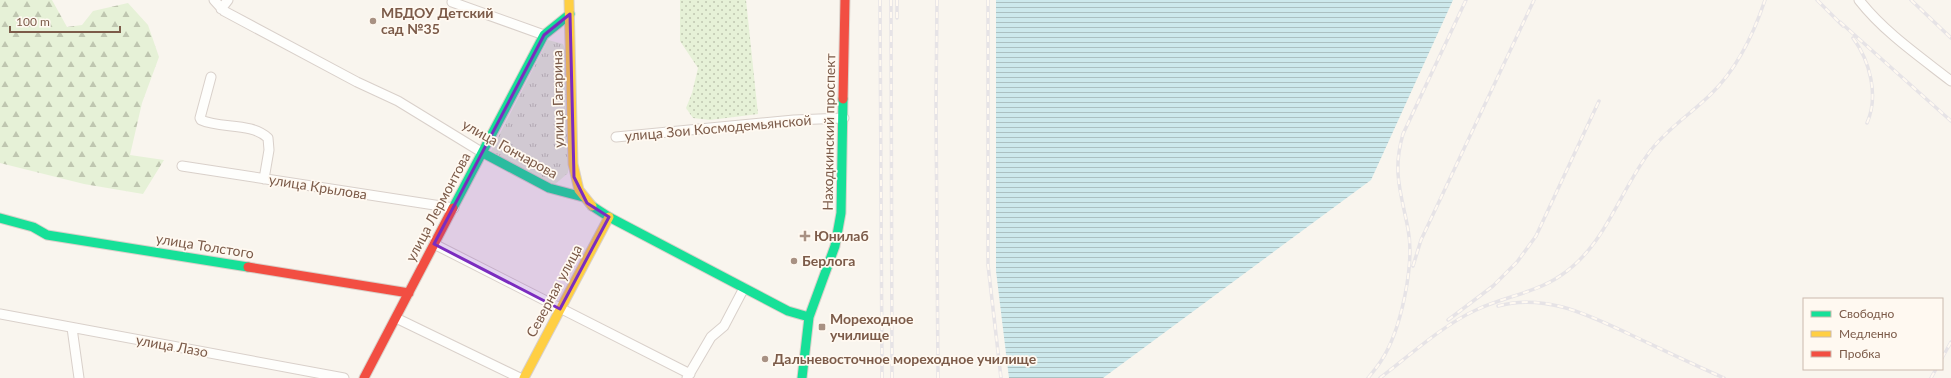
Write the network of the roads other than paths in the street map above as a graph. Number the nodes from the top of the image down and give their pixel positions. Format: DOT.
graph roads {
  1 [pos="214,0"];
  2 [pos="228,0"];
  3 [pos="570,0"];
  4 [pos="845,0"];
  5 [pos="1859,0"];
  6 [pos="452,2"];
  7 [pos="221,9"];
  8 [pos="570,14"];
  9 [pos="544,35"];
  10 [pos="211,77"];
  11 [pos="1951,81"];
  12 [pos="844,118"];
  13 [pos="616,137"];
  14 [pos="483,153"];
  15 [pos="182,166"];
  16 [pos="264,179"];
  17 [pos="582,196"];
  18 [pos="454,208"];
  19 [pos="609,217"];
  20 [pos="0,218"];
  21 [pos="434,244"];
  22 [pos="744,288"];
  23 [pos="408,293"];
  24 [pos="560,309"];
  25 [pos="0,314"];
  26 [pos="809,317"];
  27 [pos="396,318"];
  28 [pos="72,328"];
  29 [pos="688,376"];
  30 [pos="79,378"];
  31 [pos="344,378"];
  32 [pos="364,378"];
  33 [pos="520,378"];
  34 [pos="524,378"];
  35 [pos="802,378"];
  1 -- 7 [label="street, улица Гончарова"];
  2 -- 7 [label="street"];
  3 -- 8 [label="main road, улица Гагарина"];
  4 -- 12 [label="main road, Находкинский проспект"];
  5 -- 11 [label="street"];
  6 -- 9 [label="street"];
  7 -- 14 [label="street, улица Гончарова"];
  8 -- 9 [label="main road, улица Лермонтова"];
  8 -- 17 [label="main road, улица Гагарина"];
  9 -- 14 [label="main road, улица Лермонтова"];
  10 -- 16 [label="street"];
  12 -- 13 [label="street, улица Зои Космодемьянской"];
  12 -- 26 [label="main road, Находкинский проспект"];
  14 -- 17 [label="main road, улица Гончарова"];
  14 -- 18 [label="main road, улица Лермонтова"];
  15 -- 16 [label="street, улица Крылова"];
  16 -- 18 [label="street, улица Крылова"];
  17 -- 19 [label="main road, улица Гончарова"];
  18 -- 21 [label="main road, улица Лермонтова"];
  19 -- 22 [label="main road, улица Гончарова"];
  19 -- 24 [label="main road, Северная улица"];
  20 -- 23 [label="main road, улица Толстого"];
  21 -- 23 [label="main road, улица Лермонтова"];
  21 -- 24 [label="street"];
  22 -- 26 [label="main road, улица Гончарова"];
  22 -- 29 [label="street"];
  23 -- 27 [label="main road, улица Лермонтова"];
  24 -- 29 [label="street"];
  24 -- 34 [label="main road, Северная улица"];
  25 -- 28 [label="street, улица Лазо"];
  26 -- 35 [label="main road, Находкинский проспект"];
  27 -- 32 [label="main road, улица Лермонтова"];
  27 -- 33 [label="street"];
  28 -- 30 [label="street"];
  28 -- 31 [label="street, улица Лазо"];
}
